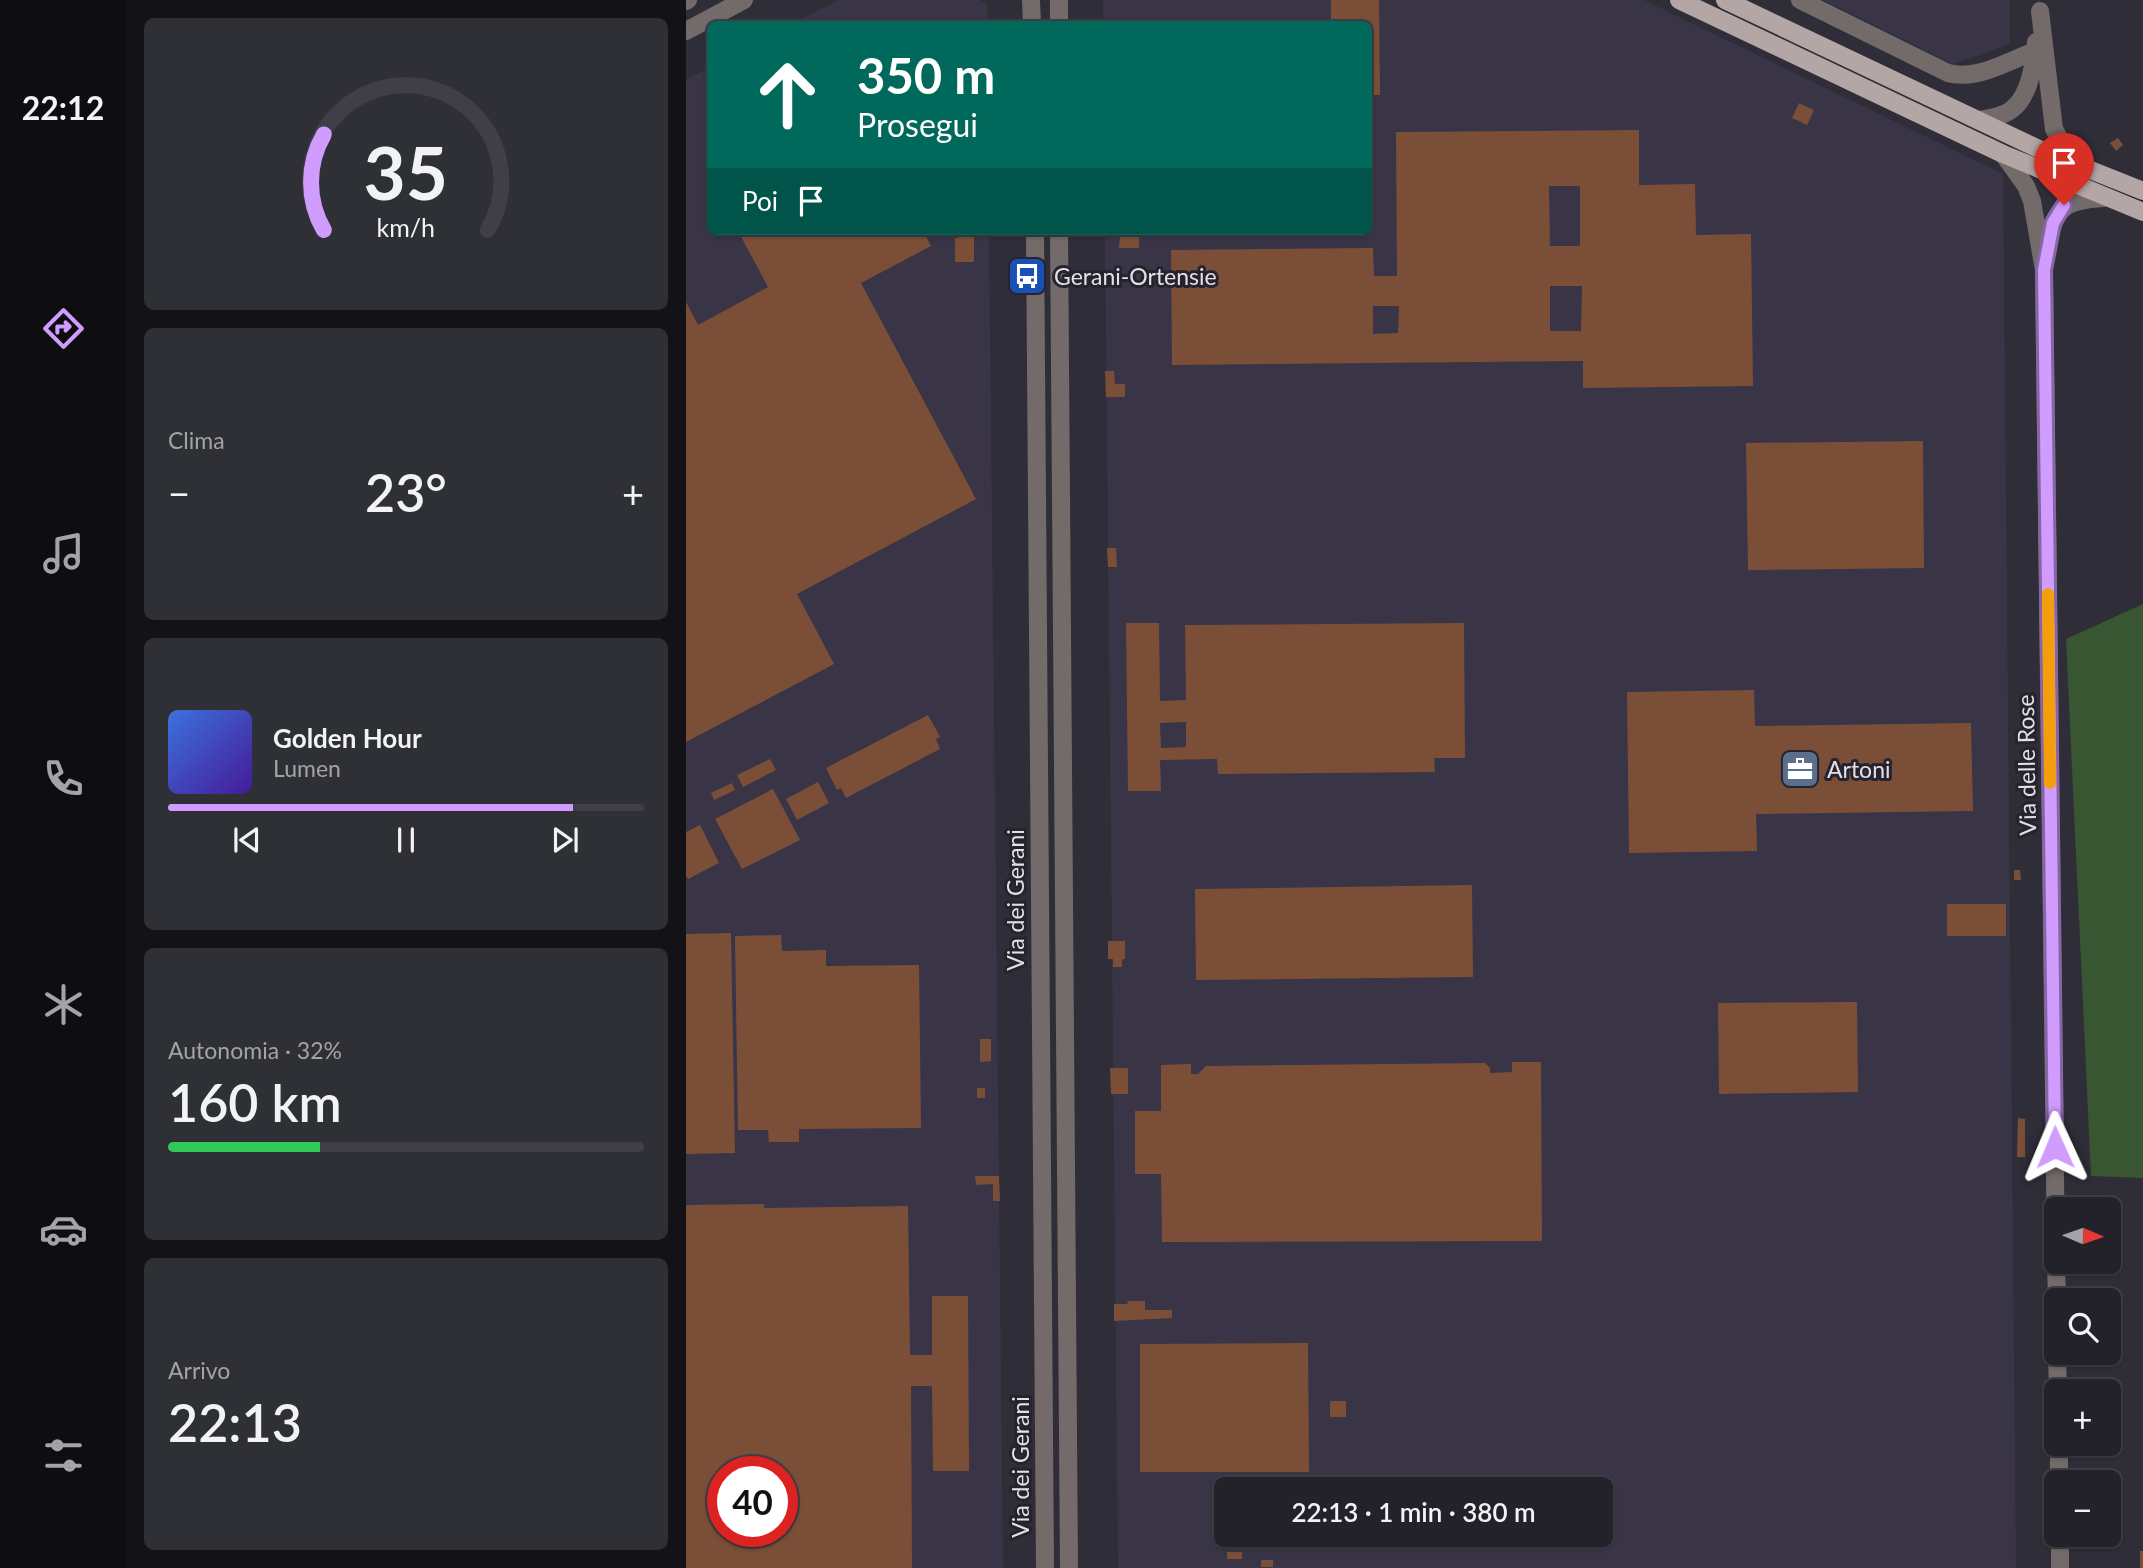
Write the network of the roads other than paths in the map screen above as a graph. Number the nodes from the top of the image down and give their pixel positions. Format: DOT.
graph roads {
  1 [pos="744,0"];
  2 [pos="1031,0"];
  3 [pos="1059,0"];
  4 [pos="1679,0"];
  5 [pos="1725,0"];
  6 [pos="1800,0"];
  7 [pos="2040,5"];
  8 [pos="1032,21"];
  9 [pos="1059,21"];
  10 [pos="686,31"];
  11 [pos="2035,51"];
  12 [pos="1979,120"];
  13 [pos="2003,154"];
  14 [pos="2084,168"];
  15 [pos="2143,191"];
  16 [pos="2104,198"];
  17 [pos="2143,212"];
  18 [pos="1035,235"];
  19 [pos="1059,235"];
  20 [pos="2044,270"];
  21 [pos="2055,1197"];
  22 [pos="2060,1547"];
  23 [pos="1045,1568"];
  24 [pos="1069,1568"];
  25 [pos="2060,1568"];
  1 -- 10 [label="street"];
  2 -- 8 [label="street"];
  3 -- 9 [label="street"];
  4 -- 13 [label="main road"];
  5 -- 12 [label="main road"];
  6 -- 11 [label="street"];
  7 -- 11 [label="street"];
  7 -- 14 [label="street"];
  11 -- 12 [label="street"];
  12 -- 14 [label="main road"];
  13 -- 16 [label="main road"];
  13 -- 20 [label="street"];
  14 -- 15 [label="main road"];
  16 -- 17 [label="main road"];
  16 -- 20 [label="street"];
  18 -- 23 [label="street, Via dei Gerani"];
  19 -- 24 [label="street, Via dei Gerani"];
  20 -- 21 [label="street, Via delle Rose"];
  22 -- 25 [label="street"];
}
